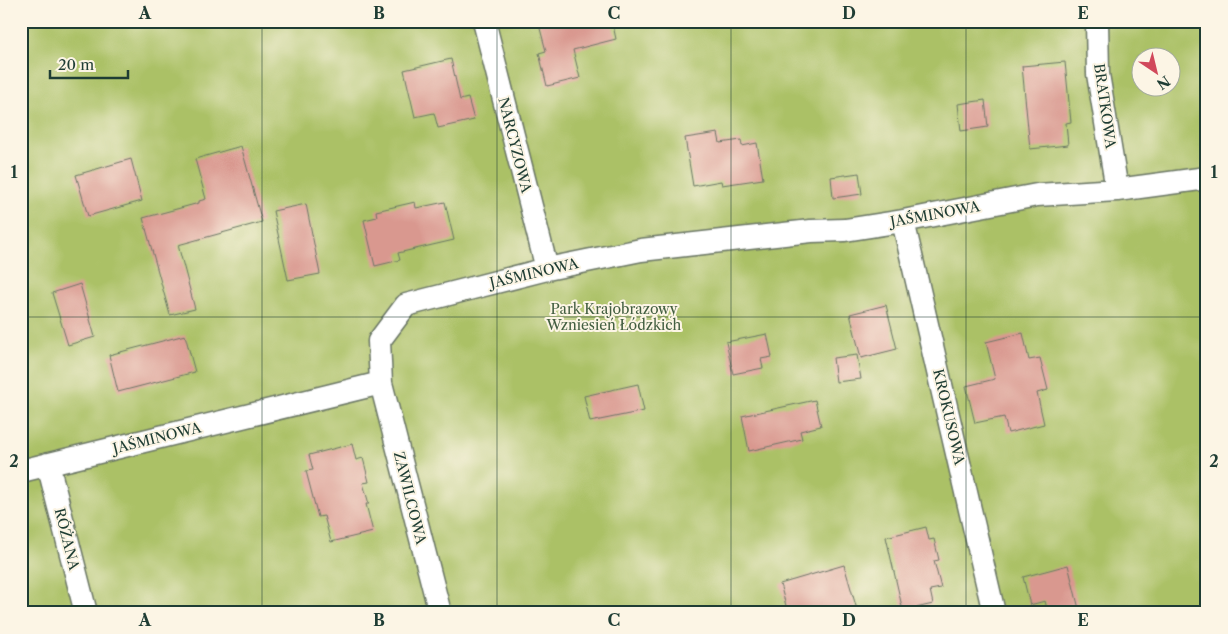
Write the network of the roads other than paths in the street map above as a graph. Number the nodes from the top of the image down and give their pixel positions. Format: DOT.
graph roads {
  1 [pos="484,21"];
  2 [pos="1097,21"];
  3 [pos="1207,178"];
  4 [pos="1117,190"];
  5 [pos="903,220"];
  6 [pos="547,269"];
  7 [pos="381,383"];
  8 [pos="48,464"];
  9 [pos="21,471"];
  10 [pos="86,613"];
  11 [pos="440,613"];
  12 [pos="994,613"];
  1 -- 6 [label="street, NARCYZOWA"];
  2 -- 4 [label="street, BRATKOWA"];
  3 -- 4 [label="street, JAŚMINOWA"];
  4 -- 5 [label="street, JAŚMINOWA"];
  5 -- 6 [label="street, JAŚMINOWA"];
  5 -- 12 [label="street, KROKUSOWA"];
  6 -- 7 [label="street, JAŚMINOWA"];
  7 -- 8 [label="street, JAŚMINOWA"];
  7 -- 11 [label="street, ZAWILCOWA"];
  8 -- 9 [label="street, JAŚMINOWA"];
  8 -- 10 [label="street, RÓŻANA"];
}
